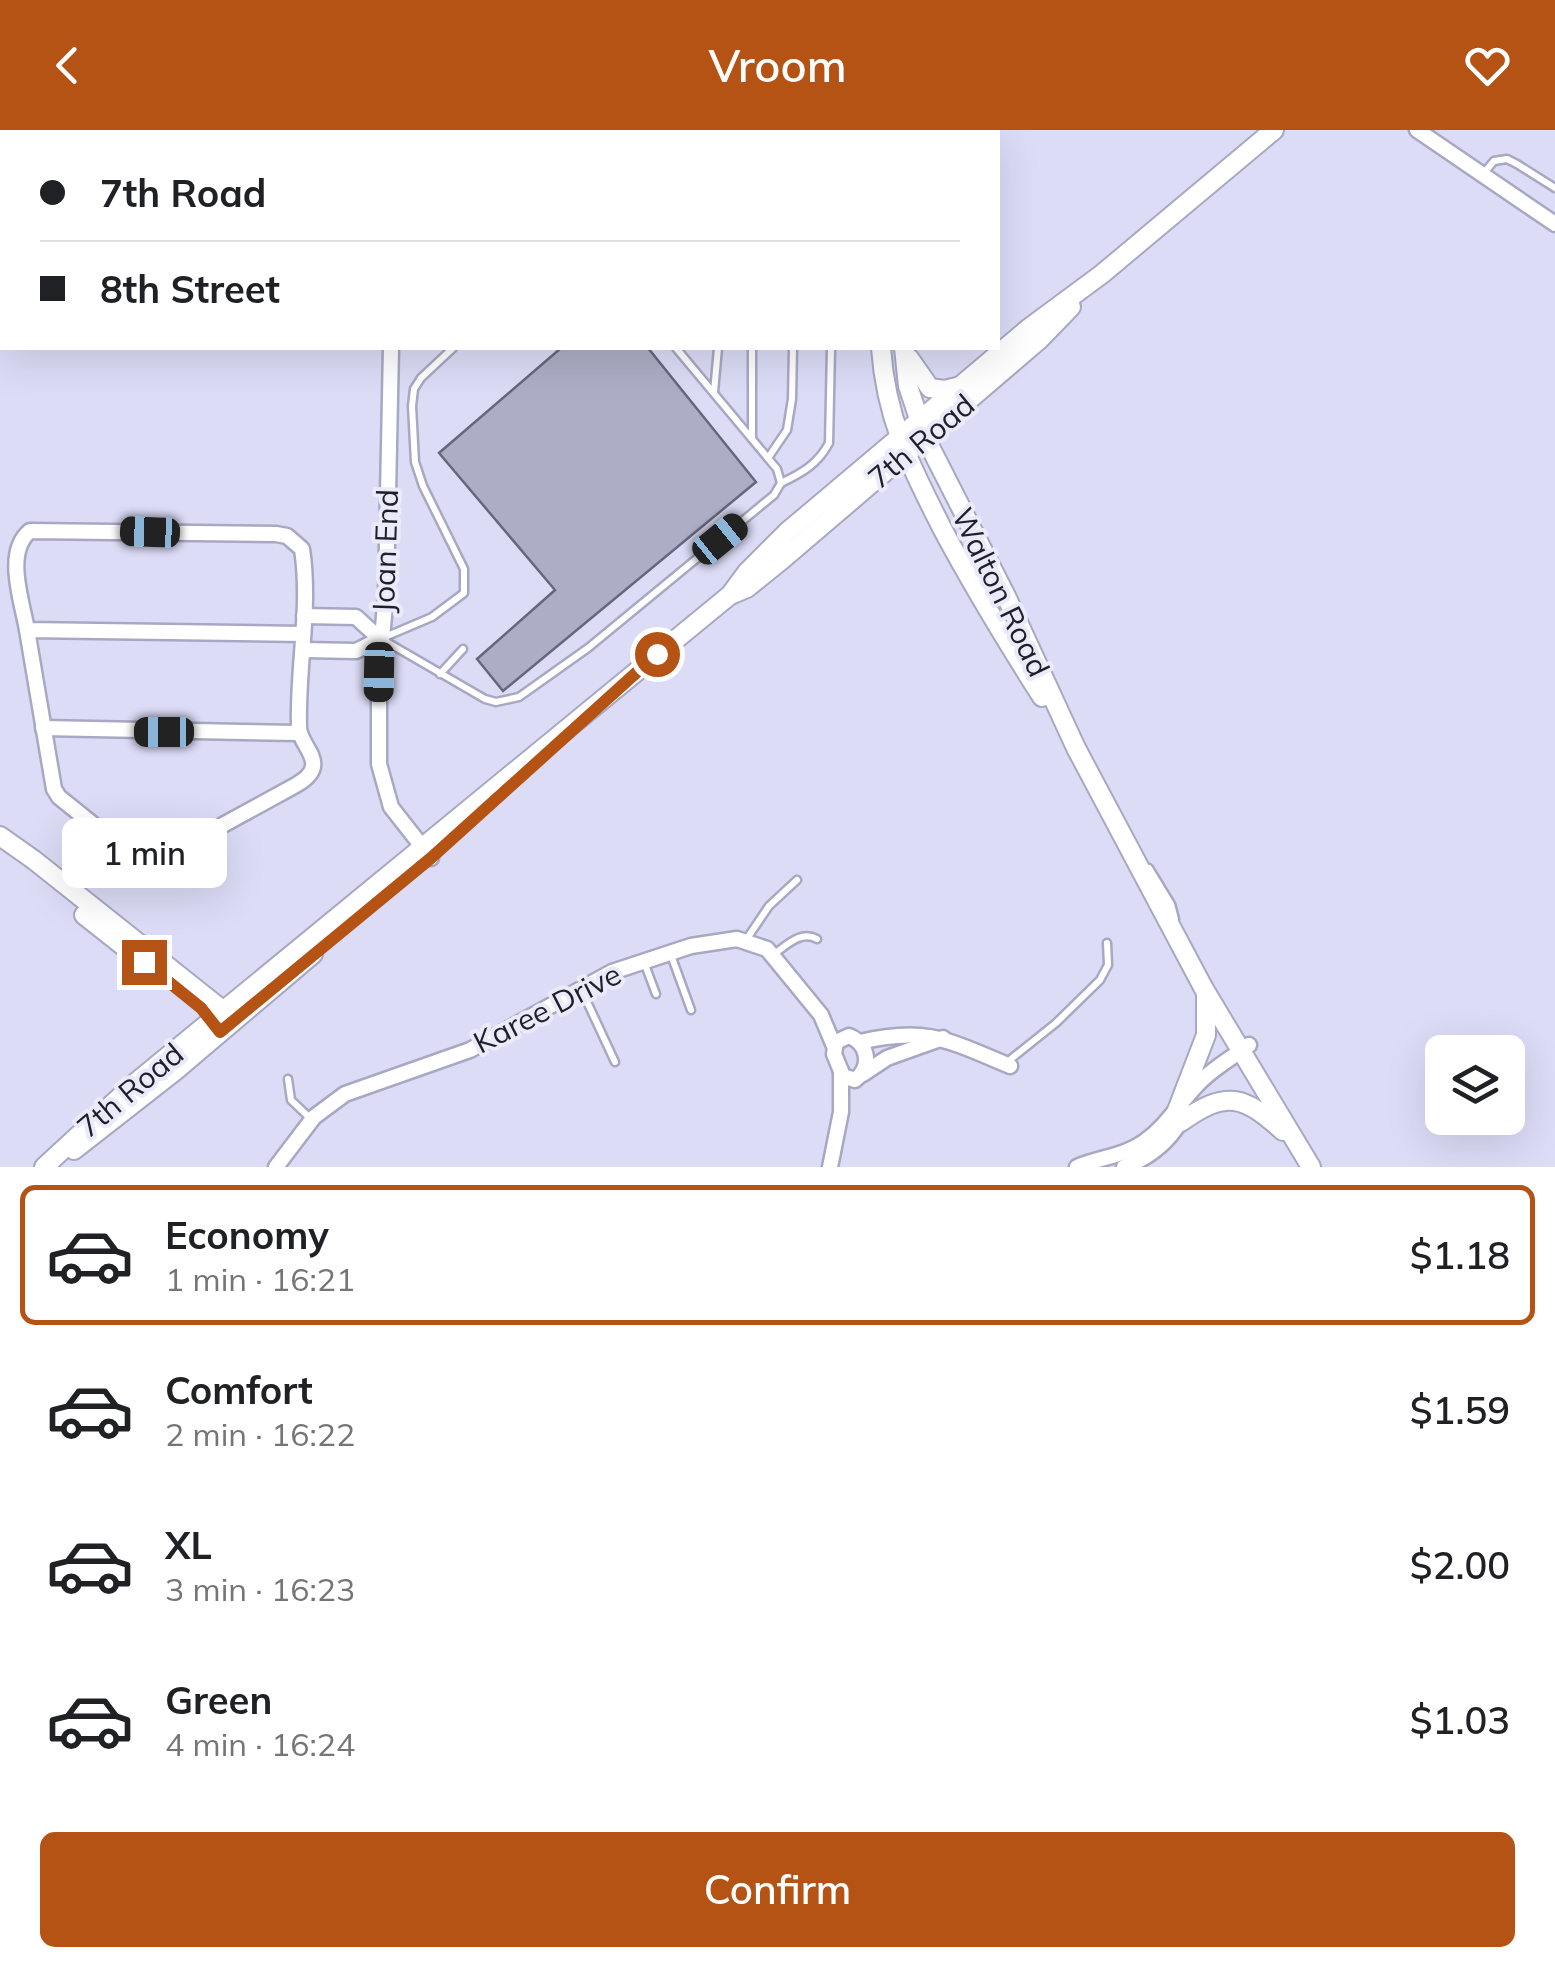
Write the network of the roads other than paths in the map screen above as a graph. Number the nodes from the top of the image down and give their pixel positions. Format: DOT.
graph roads {
  1 [pos="1274,130"];
  2 [pos="1417,130"];
  3 [pos="1482,175"];
  4 [pos="1555,188"];
  5 [pos="1555,224"];
  6 [pos="1102,274"];
  7 [pos="391,350"];
  8 [pos="451,350"];
  9 [pos="678,350"];
  10 [pos="718,350"];
  11 [pos="752,350"];
  12 [pos="793,350"];
  13 [pos="831,350"];
  14 [pos="881,350"];
  15 [pos="904,350"];
  16 [pos="905,350"];
  17 [pos="964,385"];
  18 [pos="714,393"];
  19 [pos="923,430"];
  20 [pos="752,438"];
  21 [pos="902,447"];
  22 [pos="768,458"];
  23 [pos="782,483"];
  24 [pos="304,616"];
  25 [pos="27,630"];
  26 [pos="380,639"];
  27 [pos="303,642"];
  28 [pos="463,648"];
  29 [pos="440,674"];
  30 [pos="44,728"];
  31 [pos="298,733"];
  32 [pos="1076,748"];
  33 [pos="0,839"];
  34 [pos="427,853"];
  35 [pos="797,880"];
  36 [pos="1171,919"];
  37 [pos="816,939"];
  38 [pos="745,941"];
  39 [pos="1106,943"];
  40 [pos="670,952"];
  41 [pos="773,955"];
  42 [pos="643,960"];
  43 [pos="580,988"];
  44 [pos="1204,988"];
  45 [pos="656,994"];
  46 [pos="691,1010"];
  47 [pos="222,1021"];
  48 [pos="839,1042"];
  49 [pos="860,1042"];
  50 [pos="896,1046"];
  51 [pos="1247,1050"];
  52 [pos="615,1062"];
  53 [pos="1008,1065"];
  54 [pos="840,1072"];
  55 [pos="859,1077"];
  56 [pos="288,1079"];
  57 [pos="841,1112"];
  58 [pos="1178,1118"];
  59 [pos="312,1120"];
  60 [pos="1164,1134"];
  61 [pos="1295,1142"];
  62 [pos="48,1164"];
  63 [pos="281,1166"];
  64 [pos="830,1167"];
  65 [pos="1076,1167"];
  66 [pos="1124,1167"];
  67 [pos="1311,1167"];
  68 [pos="1322,1167"];
  1 -- 6 [label="street, 7th Road"];
  2 -- 3 [label="street"];
  3 -- 4 [label="lane"];
  3 -- 5 [label="street"];
  6 -- 17 [label="street, 7th Road"];
  6 -- 19 [label="street, 7th Road"];
  7 -- 26 [label="street, Joan End"];
  8 -- 26 [label="lane"];
  9 -- 18 [label="lane"];
  10 -- 18 [label="lane"];
  11 -- 20 [label="lane"];
  12 -- 22 [label="lane"];
  13 -- 23 [label="lane"];
  14 -- 21 [label="street, Walton Road"];
  15 -- 19 [label="street, Walton Road"];
  16 -- 17 [label="street"];
  17 -- 19 [label="street, 7th Road"];
  18 -- 20 [label="lane"];
  19 -- 21 [label="street, 7th Road"];
  19 -- 32 [label="street, Walton Road"];
  20 -- 22 [label="lane"];
  21 -- 32 [label="street, Walton Road"];
  21 -- 34 [label="street, 7th Road"];
  22 -- 23 [label="lane"];
  23 -- 29 [label="lane"];
  24 -- 25 [label="street"];
  24 -- 26 [label="street"];
  24 -- 27 [label="street"];
  25 -- 27 [label="street"];
  25 -- 30 [label="street"];
  26 -- 27 [label="street"];
  26 -- 29 [label="lane"];
  26 -- 34 [label="street, Joan End"];
  27 -- 31 [label="street"];
  28 -- 29 [label="lane"];
  30 -- 31 [label="street"];
  30 -- 31 [label="street"];
  32 -- 36 [label="street, Walton Road"];
  33 -- 47 [label="street"];
  34 -- 47 [label="street, 7th Road"];
  35 -- 38 [label="lane"];
  36 -- 44 [label="street, Walton Road"];
  36 -- 51 [label="street, Walton Road"];
  37 -- 41 [label="lane"];
  38 -- 40 [label="street, Karee Drive"];
  38 -- 41 [label="street"];
  39 -- 53 [label="lane"];
  40 -- 42 [label="street, Karee Drive"];
  40 -- 46 [label="lane"];
  41 -- 48 [label="street"];
  42 -- 43 [label="street, Karee Drive"];
  42 -- 45 [label="lane"];
  43 -- 52 [label="lane"];
  43 -- 59 [label="street, Karee Drive"];
  44 -- 51 [label="street, Walton Road"];
  44 -- 58 [label="street"];
  47 -- 62 [label="street, 7th Road"];
  48 -- 49 [label="street"];
  48 -- 54 [label="street"];
  49 -- 50 [label="street"];
  49 -- 55 [label="street"];
  50 -- 53 [label="street"];
  50 -- 55 [label="street"];
  51 -- 58 [label="street"];
  51 -- 61 [label="street, Walton Road"];
  51 -- 68 [label="street, Walton Road"];
  54 -- 55 [label="street"];
  54 -- 57 [label="street"];
  55 -- 57 [label="street"];
  56 -- 59 [label="lane"];
  57 -- 64 [label="street"];
  58 -- 60 [label="street"];
  58 -- 61 [label="street"];
  59 -- 63 [label="street, Karee Drive"];
  60 -- 65 [label="street"];
  60 -- 66 [label="street"];
  61 -- 67 [label="street, Walton Road"];
}
